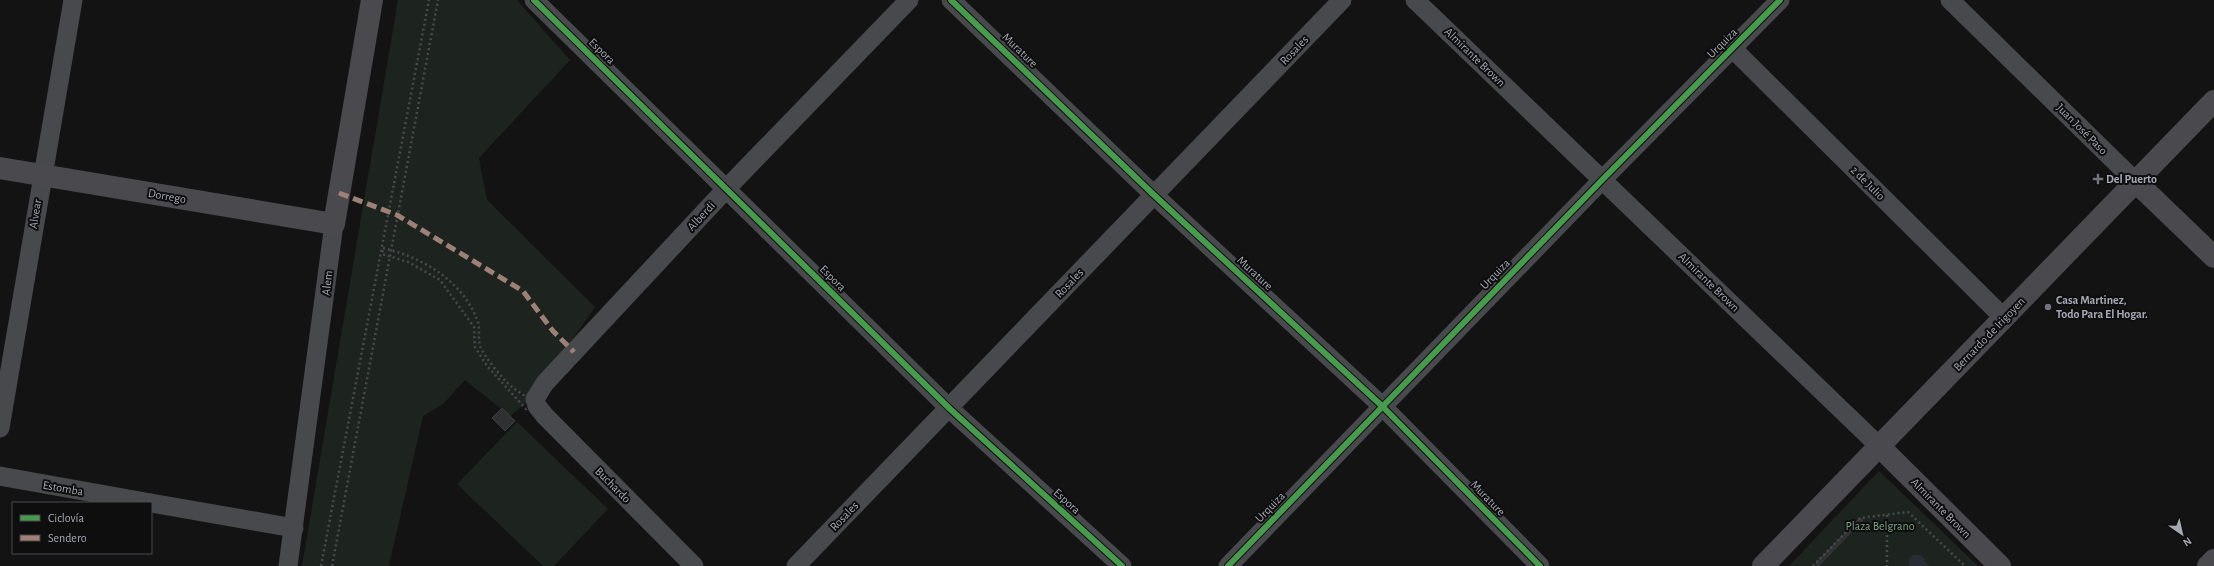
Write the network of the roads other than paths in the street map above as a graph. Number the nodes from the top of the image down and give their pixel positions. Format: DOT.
graph roads {
  1 [pos="73,0"];
  2 [pos="372,0"];
  3 [pos="534,0"];
  4 [pos="909,0"];
  5 [pos="951,0"];
  6 [pos="1342,0"];
  7 [pos="1415,0"];
  8 [pos="1780,0"];
  9 [pos="1950,0"];
  10 [pos="1732,48"];
  11 [pos="2214,101"];
  12 [pos="0,168"];
  13 [pos="42,175"];
  14 [pos="1603,180"];
  15 [pos="2136,182"];
  16 [pos="727,188"];
  17 [pos="1154,195"];
  18 [pos="334,224"];
  19 [pos="2214,257"];
  20 [pos="2004,318"];
  21 [pos="535,402"];
  22 [pos="1382,406"];
  23 [pos="949,408"];
  24 [pos="0,428"];
  25 [pos="1880,446"];
  26 [pos="0,476"];
  27 [pos="145,502"];
  28 [pos="152,503"];
  29 [pos="294,528"];
  30 [pos="2214,560"];
  31 [pos="288,566"];
  32 [pos="694,566"];
  33 [pos="796,566"];
  34 [pos="1122,566"];
  35 [pos="1228,566"];
  36 [pos="1540,566"];
  37 [pos="1763,566"];
  38 [pos="2000,566"];
  39 [pos="2208,566"];
  1 -- 13 [label="street, Alvear"];
  2 -- 18 [label="main road, Alem"];
  3 -- 16 [label="street, Espora"];
  4 -- 16 [label="street, Alberdi"];
  5 -- 17 [label="street, Murature"];
  6 -- 17 [label="street, Rosales"];
  7 -- 14 [label="street, Almirante Brown"];
  8 -- 10 [label="street, Urquiza"];
  9 -- 15 [label="street, Juan José Paso"];
  10 -- 14 [label="street, Urquiza"];
  10 -- 20 [label="street, 2 de Julio"];
  11 -- 15 [label="main road, Bernardo de Irigoyen"];
  12 -- 13 [label="main road, Dorrego"];
  13 -- 18 [label="main road, Dorrego"];
  13 -- 24 [label="street, Alvear"];
  14 -- 22 [label="street, Urquiza"];
  14 -- 25 [label="street, Almirante Brown"];
  15 -- 19 [label="main road, Juan José Paso"];
  15 -- 20 [label="main road, Bernardo de Irigoyen"];
  16 -- 21 [label="street, Alberdi"];
  16 -- 23 [label="street, Espora"];
  17 -- 22 [label="street, Murature"];
  17 -- 23 [label="street, Rosales"];
  18 -- 29 [label="street, Alem"];
  20 -- 25 [label="main road, Bernardo de Irigoyen"];
  21 -- 32 [label="street, Buchardo"];
  22 -- 35 [label="street, Urquiza"];
  22 -- 36 [label="street, Murature"];
  23 -- 33 [label="street, Rosales"];
  23 -- 34 [label="street, Espora"];
  25 -- 37 [label="main road, Bernardo de Irigoyen"];
  25 -- 38 [label="main road, Almirante Brown"];
  26 -- 27 [label="street, Estomba"];
  28 -- 29 [label="street, Estomba"];
  29 -- 31 [label="street, Alem"];
  30 -- 39 [label="main road"];
}
